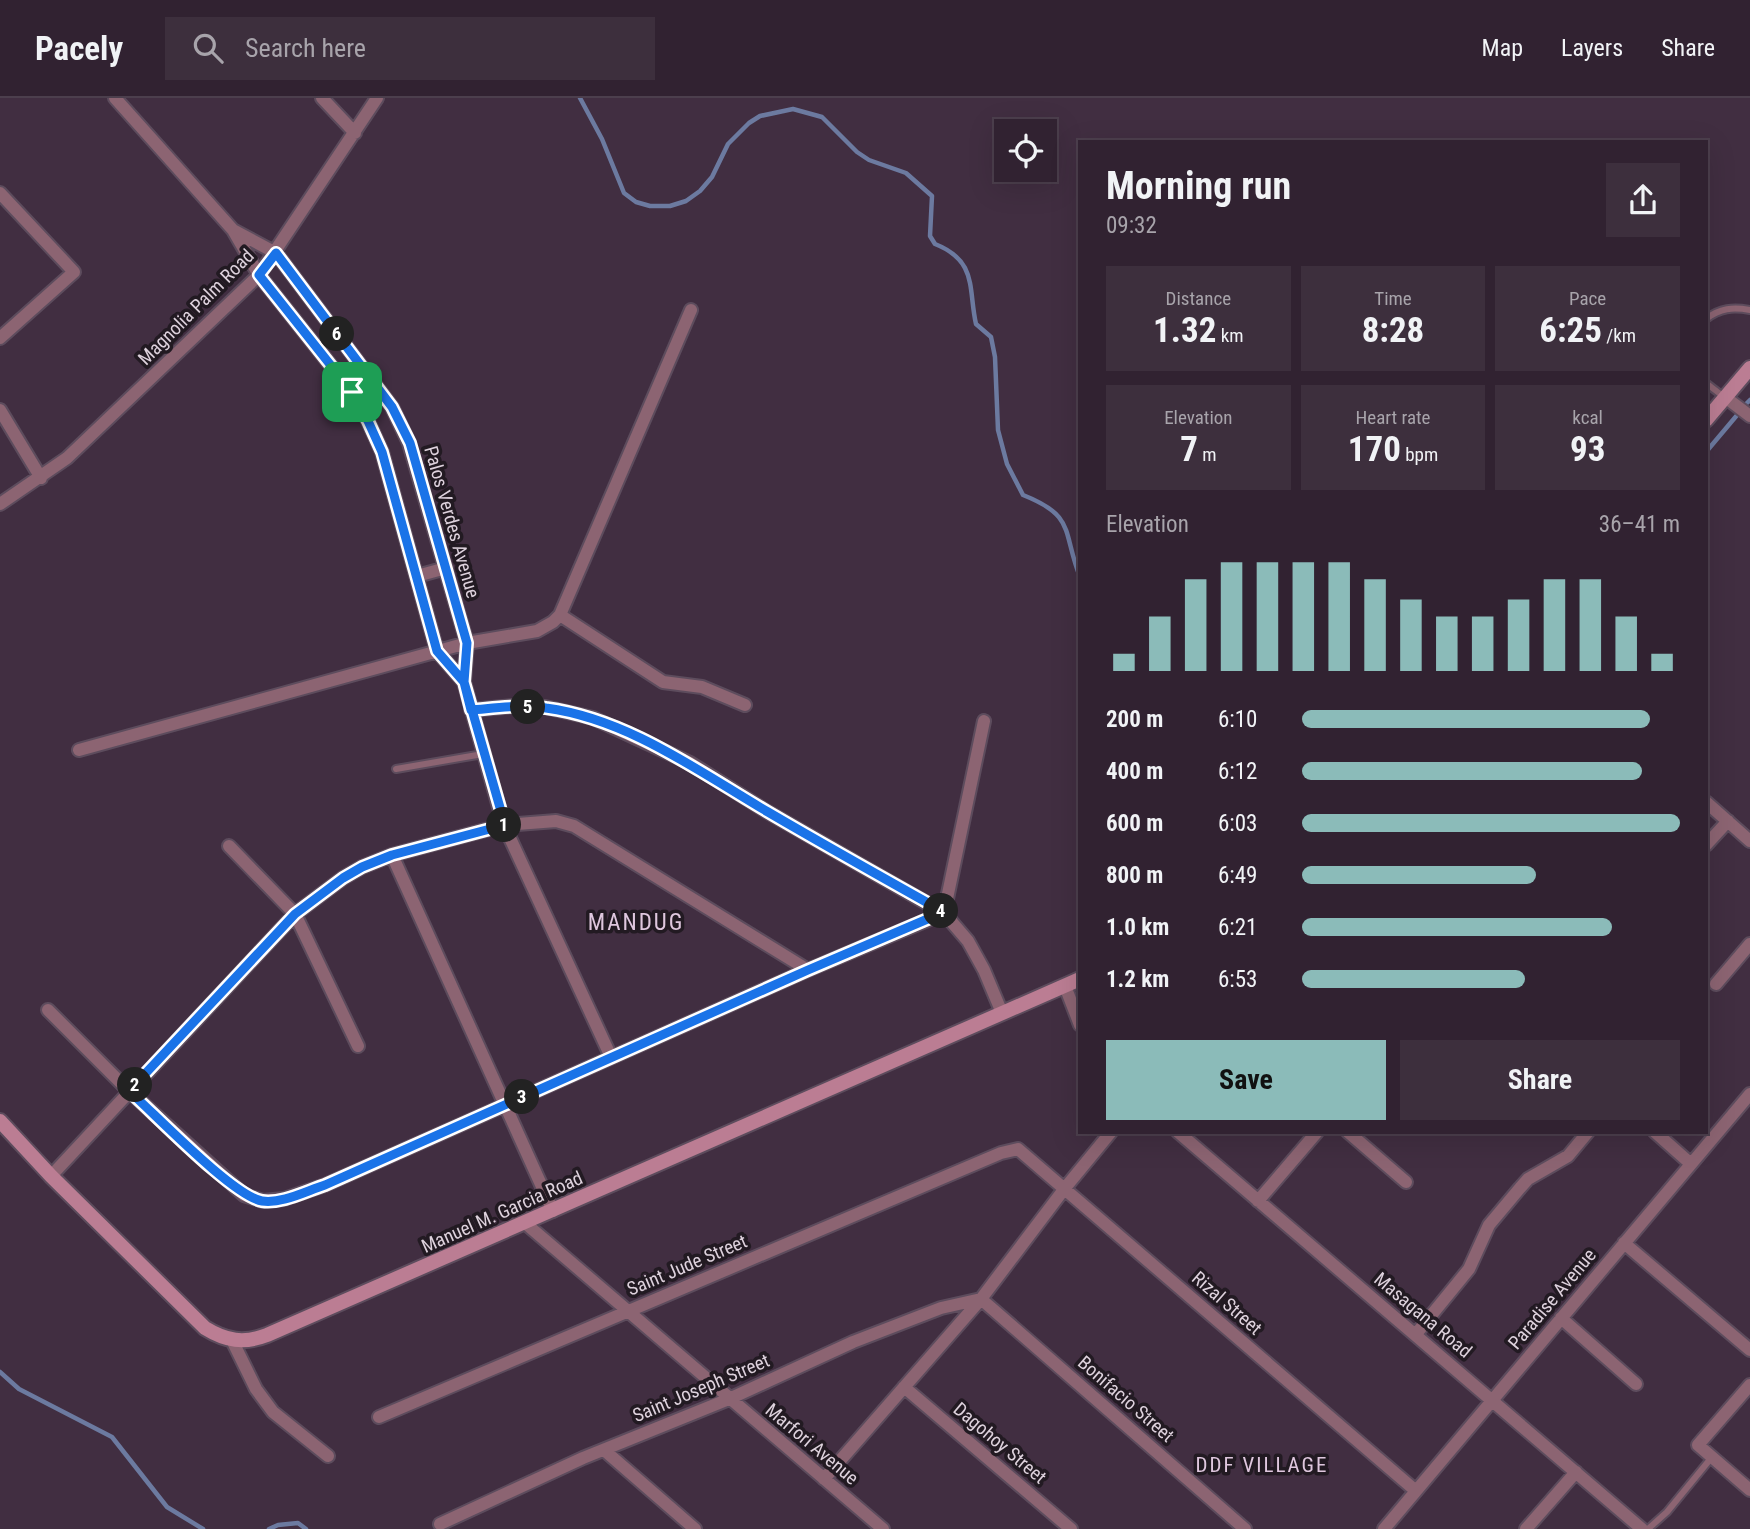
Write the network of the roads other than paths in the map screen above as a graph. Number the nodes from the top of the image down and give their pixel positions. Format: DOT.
graph roads {
  1 [pos="115,98"];
  2 [pos="322,98"];
  3 [pos="377,98"];
  4 [pos="355,133"];
  5 [pos="0,193"];
  6 [pos="233,230"];
  7 [pos="276,253"];
  8 [pos="259,275"];
  9 [pos="691,310"];
  10 [pos="1750,310"];
  11 [pos="1708,318"];
  12 [pos="0,338"];
  13 [pos="1750,368"];
  14 [pos="1708,384"];
  15 [pos="1725,397"];
  16 [pos="0,410"];
  17 [pos="1750,416"];
  18 [pos="1708,418"];
  19 [pos="41,478"];
  20 [pos="0,504"];
  21 [pos="446,568"];
  22 [pos="417,576"];
  23 [pos="559,615"];
  24 [pos="467,643"];
  25 [pos="437,651"];
  26 [pos="464,682"];
  27 [pos="745,705"];
  28 [pos="471,710"];
  29 [pos="984,721"];
  30 [pos="79,750"];
  31 [pos="483,754"];
  32 [pos="396,769"];
  33 [pos="1708,804"];
  34 [pos="1728,821"];
  35 [pos="505,825"];
  36 [pos="1750,841"];
  37 [pos="1708,843"];
  38 [pos="229,846"];
  39 [pos="392,855"];
  40 [pos="944,912"];
  41 [pos="295,914"];
  42 [pos="1750,944"];
  43 [pos="808,970"];
  44 [pos="1078,980"];
  45 [pos="1716,984"];
  46 [pos="1065,986"];
  47 [pos="48,1010"];
  48 [pos="1002,1013"];
  49 [pos="1078,1020"];
  50 [pos="358,1046"];
  51 [pos="611,1057"];
  52 [pos="129,1091"];
  53 [pos="1750,1094"];
  54 [pos="505,1104"];
  55 [pos="0,1121"];
  56 [pos="1109,1134"];
  57 [pos="1180,1134"];
  58 [pos="1315,1134"];
  59 [pos="1350,1134"];
  60 [pos="1586,1134"];
  61 [pos="1657,1134"];
  62 [pos="1011,1149"];
  63 [pos="1691,1164"];
  64 [pos="51,1175"];
  65 [pos="1406,1182"];
  66 [pos="1065,1188"];
  67 [pos="1258,1201"];
  68 [pos="553,1211"];
  69 [pos="525,1223"];
  70 [pos="1625,1243"];
  71 [pos="981,1299"];
  72 [pos="628,1311"];
  73 [pos="1561,1318"];
  74 [pos="1416,1334"];
  75 [pos="232,1340"];
  76 [pos="1750,1350"];
  77 [pos="1636,1384"];
  78 [pos="1750,1385"];
  79 [pos="904,1387"];
  80 [pos="729,1399"];
  81 [pos="1493,1400"];
  82 [pos="379,1417"];
  83 [pos="604,1450"];
  84 [pos="328,1456"];
  85 [pos="1712,1457"];
  86 [pos="1576,1472"];
  87 [pos="824,1479"];
  88 [pos="1750,1490"];
  89 [pos="1416,1492"];
  90 [pos="440,1524"];
  91 [pos="695,1529"];
  92 [pos="883,1529"];
  93 [pos="1071,1529"];
  94 [pos="1245,1529"];
  95 [pos="1384,1529"];
  96 [pos="1527,1529"];
  97 [pos="1642,1529"];
  98 [pos="1648,1529"];
  1 -- 6 [label="street, Palos Verdes Avenue"];
  2 -- 4 [label="street"];
  3 -- 4 [label="street, Magnolia Palm Road"];
  4 -- 7 [label="street, Magnolia Palm Road"];
  5 -- 12 [label="street"];
  6 -- 7 [label="street, Palos Verdes Avenue"];
  6 -- 8 [label="street, Palos Verdes Avenue"];
  7 -- 8 [label="street, Magnolia Palm Road"];
  7 -- 21 [label="street, Palos Verdes Avenue"];
  8 -- 19 [label="street, Magnolia Palm Road"];
  8 -- 22 [label="street, Palos Verdes Avenue"];
  9 -- 23 [label="street"];
  10 -- 11 [label="lane"];
  13 -- 15 [label="main road"];
  14 -- 15 [label="lane"];
  15 -- 17 [label="street"];
  15 -- 18 [label="main road"];
  16 -- 19 [label="street"];
  19 -- 20 [label="street, Magnolia Palm Road"];
  21 -- 22 [label="street"];
  21 -- 24 [label="street, Palos Verdes Avenue"];
  22 -- 25 [label="street, Palos Verdes Avenue"];
  23 -- 24 [label="street"];
  23 -- 27 [label="street"];
  24 -- 25 [label="street"];
  24 -- 26 [label="street, Palos Verdes Avenue"];
  25 -- 26 [label="street, Palos Verdes Avenue"];
  25 -- 30 [label="street"];
  26 -- 28 [label="street, Palos Verdes Avenue"];
  28 -- 31 [label="street, Palos Verdes Avenue"];
  28 -- 40 [label="street"];
  29 -- 40 [label="street"];
  31 -- 32 [label="lane"];
  31 -- 35 [label="street, Palos Verdes Avenue"];
  33 -- 34 [label="street"];
  34 -- 36 [label="street"];
  34 -- 37 [label="street"];
  35 -- 39 [label="street"];
  35 -- 43 [label="street"];
  35 -- 51 [label="street, Palos Verdes Avenue"];
  38 -- 41 [label="street"];
  39 -- 41 [label="street"];
  39 -- 54 [label="street"];
  40 -- 43 [label="street"];
  40 -- 48 [label="street"];
  41 -- 50 [label="street"];
  41 -- 52 [label="street"];
  42 -- 45 [label="street"];
  43 -- 51 [label="street"];
  44 -- 46 [label="main road, Manuel M. Garcia Road"];
  46 -- 48 [label="main road, Manuel M. Garcia Road"];
  46 -- 49 [label="street"];
  47 -- 52 [label="street"];
  48 -- 68 [label="main road, Manuel M. Garcia Road"];
  51 -- 54 [label="street"];
  52 -- 54 [label="street"];
  52 -- 64 [label="street"];
  53 -- 63 [label="street, Paradise Avenue"];
  54 -- 68 [label="street"];
  55 -- 64 [label="main road"];
  56 -- 66 [label="street"];
  57 -- 67 [label="street, Masagana Road"];
  58 -- 67 [label="street"];
  59 -- 65 [label="street"];
  60 -- 74 [label="street"];
  61 -- 63 [label="street"];
  62 -- 66 [label="street, Rizal Street"];
  62 -- 72 [label="street, Saint Jude Street"];
  63 -- 70 [label="street, Paradise Avenue"];
  64 -- 75 [label="main road"];
  66 -- 71 [label="street"];
  66 -- 89 [label="street, Rizal Street"];
  67 -- 74 [label="street, Masagana Road"];
  68 -- 69 [label="main road, Manuel M. Garcia Road"];
  69 -- 72 [label="street, Marfori Avenue"];
  69 -- 75 [label="main road, Manuel M. Garcia Road"];
  70 -- 73 [label="street, Paradise Avenue"];
  70 -- 76 [label="street"];
  71 -- 79 [label="street"];
  71 -- 80 [label="street, Saint Joseph Street"];
  71 -- 94 [label="street, Bonifacio Street"];
  72 -- 80 [label="street, Marfori Avenue"];
  72 -- 82 [label="street, Saint Jude Street"];
  73 -- 77 [label="street"];
  73 -- 81 [label="street, Paradise Avenue"];
  74 -- 81 [label="street, Masagana Road"];
  75 -- 84 [label="street"];
  78 -- 85 [label="street"];
  79 -- 87 [label="street"];
  79 -- 93 [label="street, Dagohoy Street"];
  80 -- 83 [label="street, Saint Joseph Street"];
  80 -- 87 [label="street, Marfori Avenue"];
  81 -- 86 [label="street, Masagana Road"];
  81 -- 89 [label="street, Paradise Avenue"];
  83 -- 90 [label="street, Saint Joseph Street"];
  83 -- 91 [label="street"];
  85 -- 88 [label="street"];
  85 -- 98 [label="lane"];
  86 -- 96 [label="street"];
  86 -- 97 [label="street, Masagana Road"];
  87 -- 92 [label="street, Marfori Avenue"];
  89 -- 95 [label="street, Paradise Avenue"];
}
